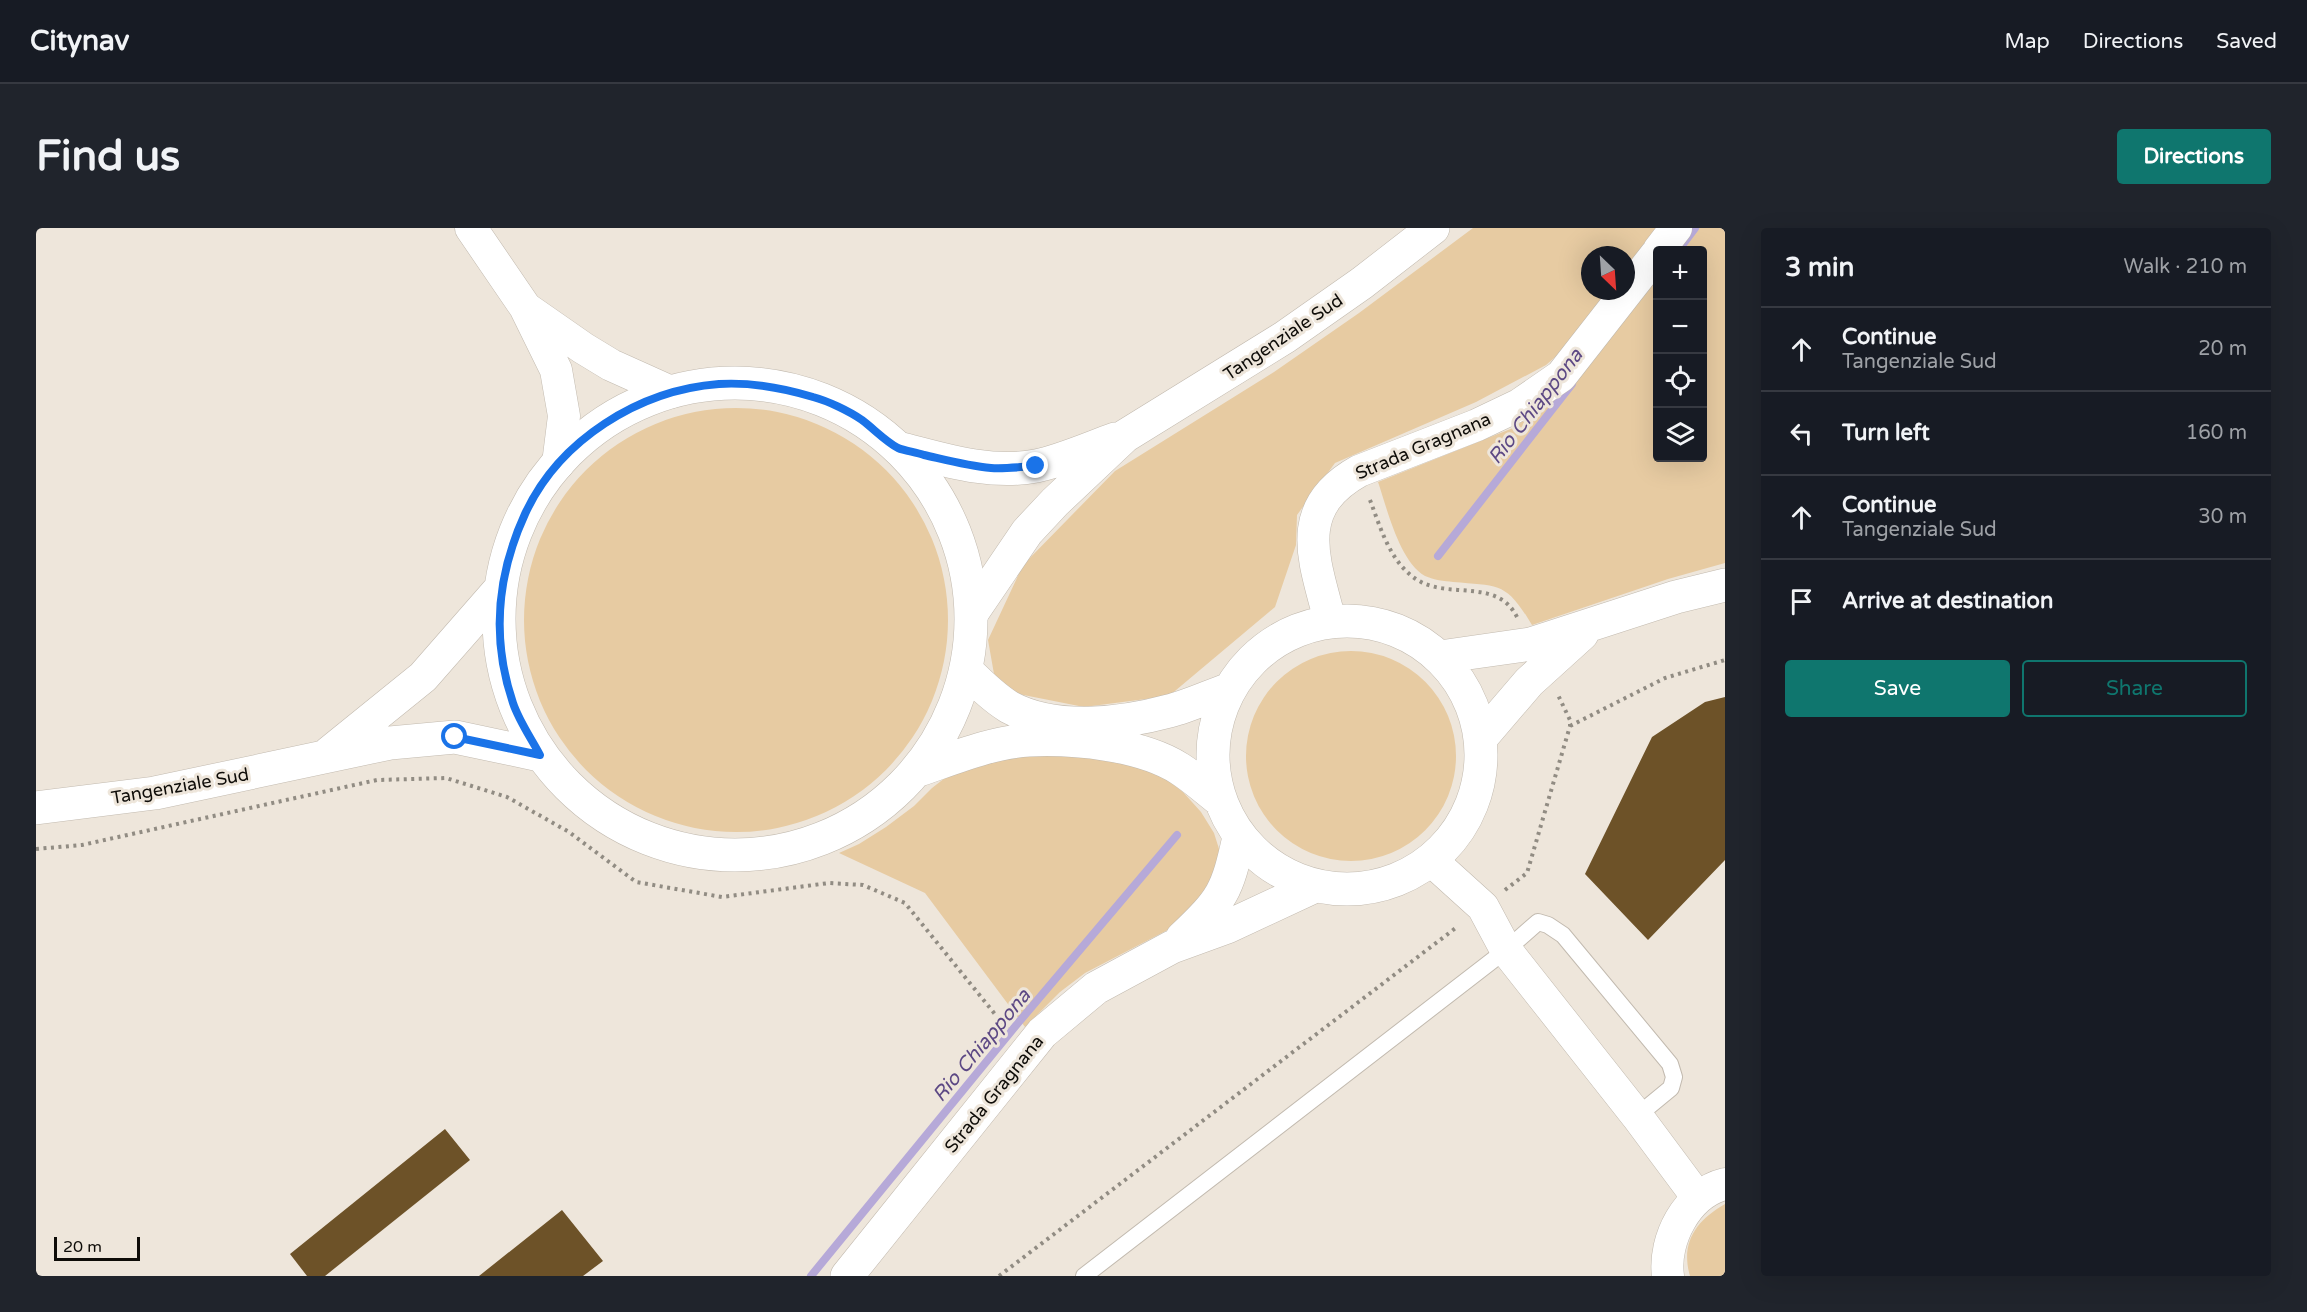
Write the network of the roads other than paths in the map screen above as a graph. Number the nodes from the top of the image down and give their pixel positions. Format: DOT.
graph roads {
  1 [pos="471,228"];
  2 [pos="1433,228"];
  3 [pos="1676,228"];
  4 [pos="1662,246"];
  5 [pos="1653,257"];
  6 [pos="525,308"];
  7 [pos="671,392"];
  8 [pos="1125,436"];
  9 [pos="898,448"];
  10 [pos="558,464"];
  11 [pos="1725,585"];
  12 [pos="500,589"];
  13 [pos="972,613"];
  14 [pos="1330,621"];
  15 [pos="1592,626"];
  16 [pos="1440,657"];
  17 [pos="967,671"];
  18 [pos="1230,689"];
  19 [pos="1481,738"];
  20 [pos="540,755"];
  21 [pos="323,758"];
  22 [pos="919,770"];
  23 [pos="1220,800"];
  24 [pos="36,808"];
  25 [pos="1239,837"];
  26 [pos="1431,861"];
  27 [pos="1315,886"];
  28 [pos="1172,948"];
  29 [pos="1506,950"];
  30 [pos="1636,1116"];
  31 [pos="1712,1191"];
  32 [pos="848,1276"];
  33 [pos="1084,1276"];
  34 [pos="1668,1276"];
  1 -- 6 [label="street"];
  2 -- 8 [label="main road, Tangenziale Sud"];
  3 -- 4 [label="street, Strada Gragnana"];
  5 -- 14 [label="street, Strada Gragnana"];
  6 -- 7 [label="street"];
  6 -- 10 [label="street"];
  7 -- 9 [label="main road"];
  7 -- 10 [label="main road"];
  8 -- 9 [label="main road, Tangenziale Sud"];
  8 -- 13 [label="main road, Tangenziale Sud"];
  9 -- 13 [label="main road"];
  10 -- 12 [label="main road"];
  11 -- 15 [label="main road"];
  12 -- 20 [label="main road"];
  12 -- 21 [label="main road, Tangenziale Sud"];
  13 -- 17 [label="main road"];
  14 -- 16 [label="main road"];
  14 -- 18 [label="main road"];
  15 -- 16 [label="main road"];
  15 -- 19 [label="main road"];
  16 -- 19 [label="main road"];
  17 -- 18 [label="main road"];
  17 -- 22 [label="main road"];
  18 -- 23 [label="main road"];
  19 -- 26 [label="main road"];
  20 -- 21 [label="main road, Tangenziale Sud"];
  20 -- 22 [label="main road"];
  21 -- 24 [label="main road, Tangenziale Sud"];
  22 -- 23 [label="main road"];
  23 -- 25 [label="main road"];
  25 -- 27 [label="main road"];
  25 -- 28 [label="main road, Strada Gragnana"];
  26 -- 27 [label="main road"];
  26 -- 29 [label="street"];
  27 -- 28 [label="main road, Strada Gragnana"];
  28 -- 32 [label="main road, Strada Gragnana"];
  29 -- 30 [label="street"];
  29 -- 30 [label="lane"];
  29 -- 33 [label="lane"];
  30 -- 31 [label="street"];
  31 -- 34 [label="street"];
}
